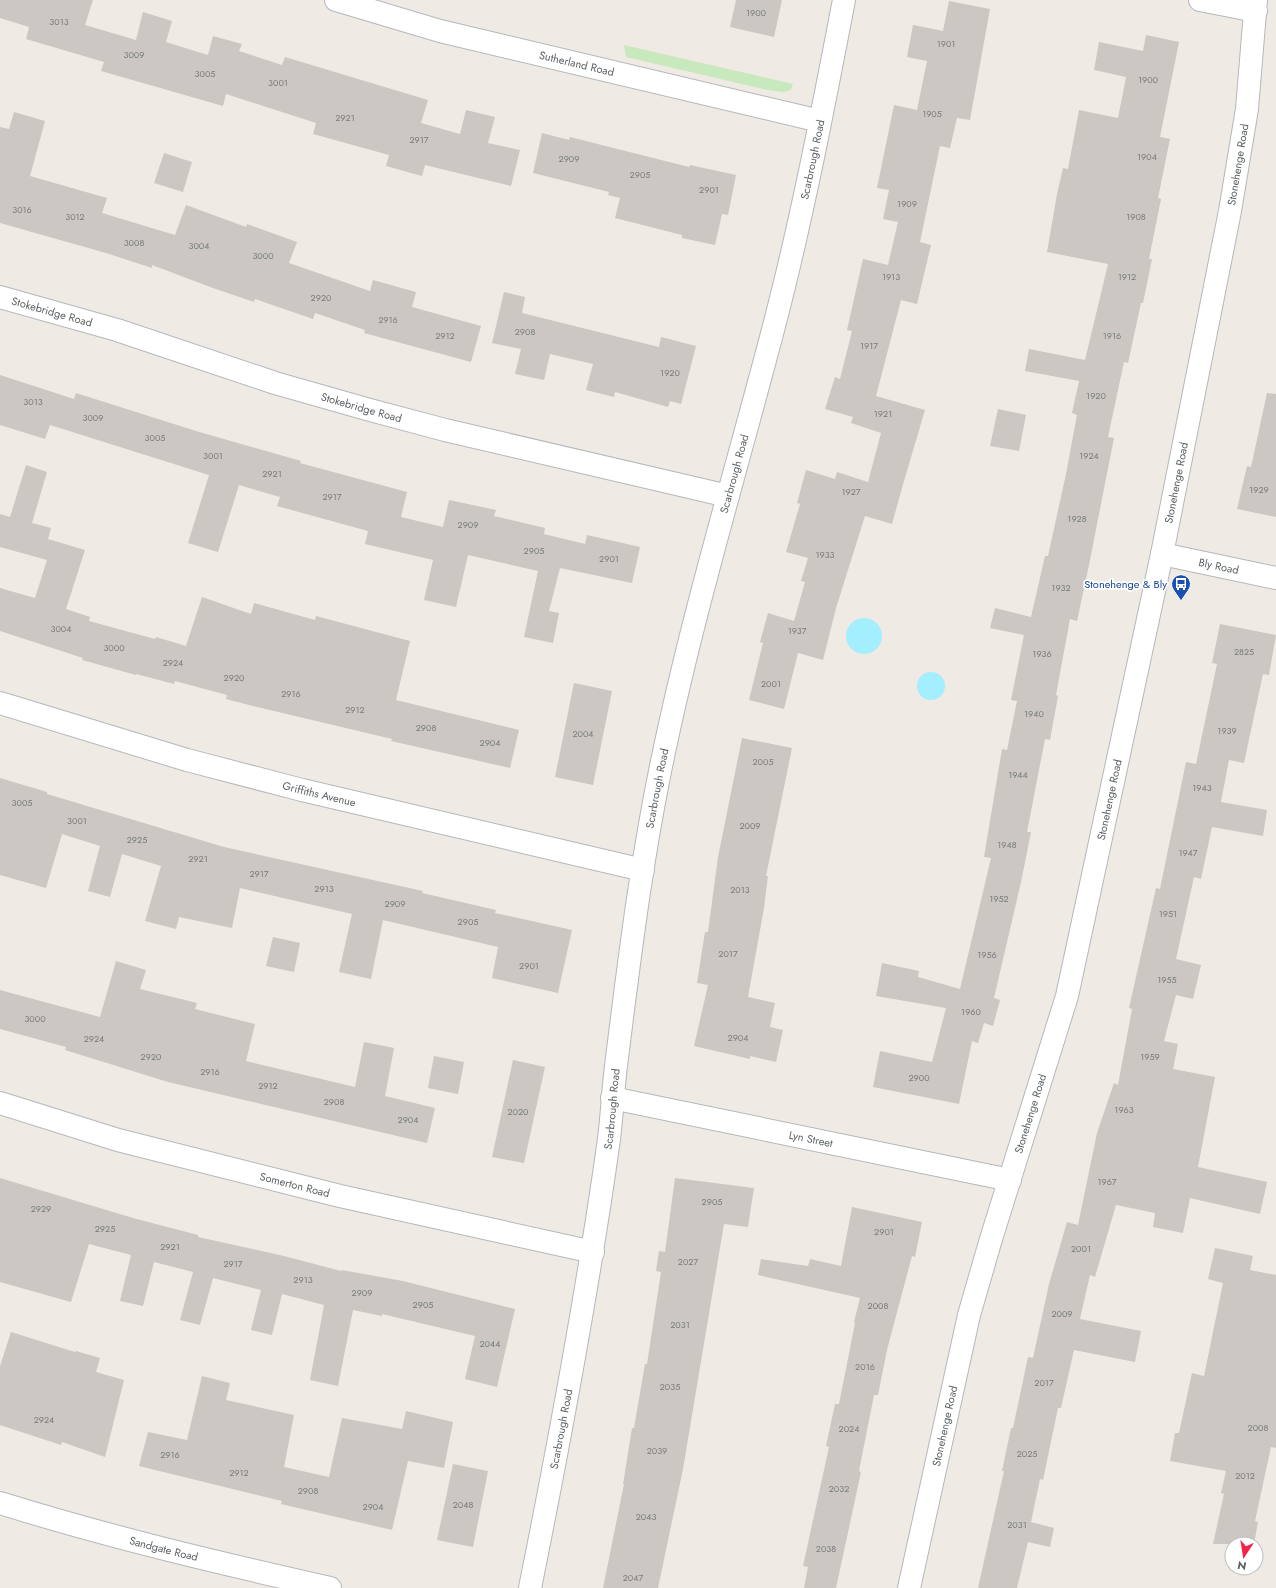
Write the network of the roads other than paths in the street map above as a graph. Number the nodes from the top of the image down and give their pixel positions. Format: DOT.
graph roads {
  1 [pos="336,0"];
  2 [pos="844,0"];
  3 [pos="1200,0"];
  4 [pos="1256,6"];
  5 [pos="820,121"];
  6 [pos="0,297"];
  7 [pos="728,496"];
  8 [pos="1162,554"];
  9 [pos="1276,578"];
  10 [pos="0,703"];
  11 [pos="643,870"];
  12 [pos="612,1098"];
  13 [pos="0,1103"];
  14 [pos="1010,1180"];
  15 [pos="592,1252"];
  16 [pos="0,1503"];
  17 [pos="330,1588"];
  18 [pos="530,1588"];
  19 [pos="909,1588"];
  1 -- 5 [label="street, Sutherland Road"];
  2 -- 5 [label="street, Scarbrough Road"];
  3 -- 4 [label="street"];
  4 -- 8 [label="street, Stonehenge Road"];
  5 -- 7 [label="street, Scarbrough Road"];
  6 -- 7 [label="street, Stokebridge Road"];
  7 -- 11 [label="street, Scarbrough Road"];
  8 -- 9 [label="street, Bly Road"];
  8 -- 14 [label="street, Stonehenge Road"];
  10 -- 11 [label="street, Griffiths Avenue"];
  11 -- 12 [label="street, Scarbrough Road"];
  12 -- 14 [label="street, Lyn Street"];
  12 -- 15 [label="street, Scarbrough Road"];
  13 -- 15 [label="street, Somerton Road"];
  14 -- 19 [label="street, Stonehenge Road"];
  15 -- 18 [label="street, Scarbrough Road"];
  16 -- 17 [label="street, Sandgate Road"];
}
